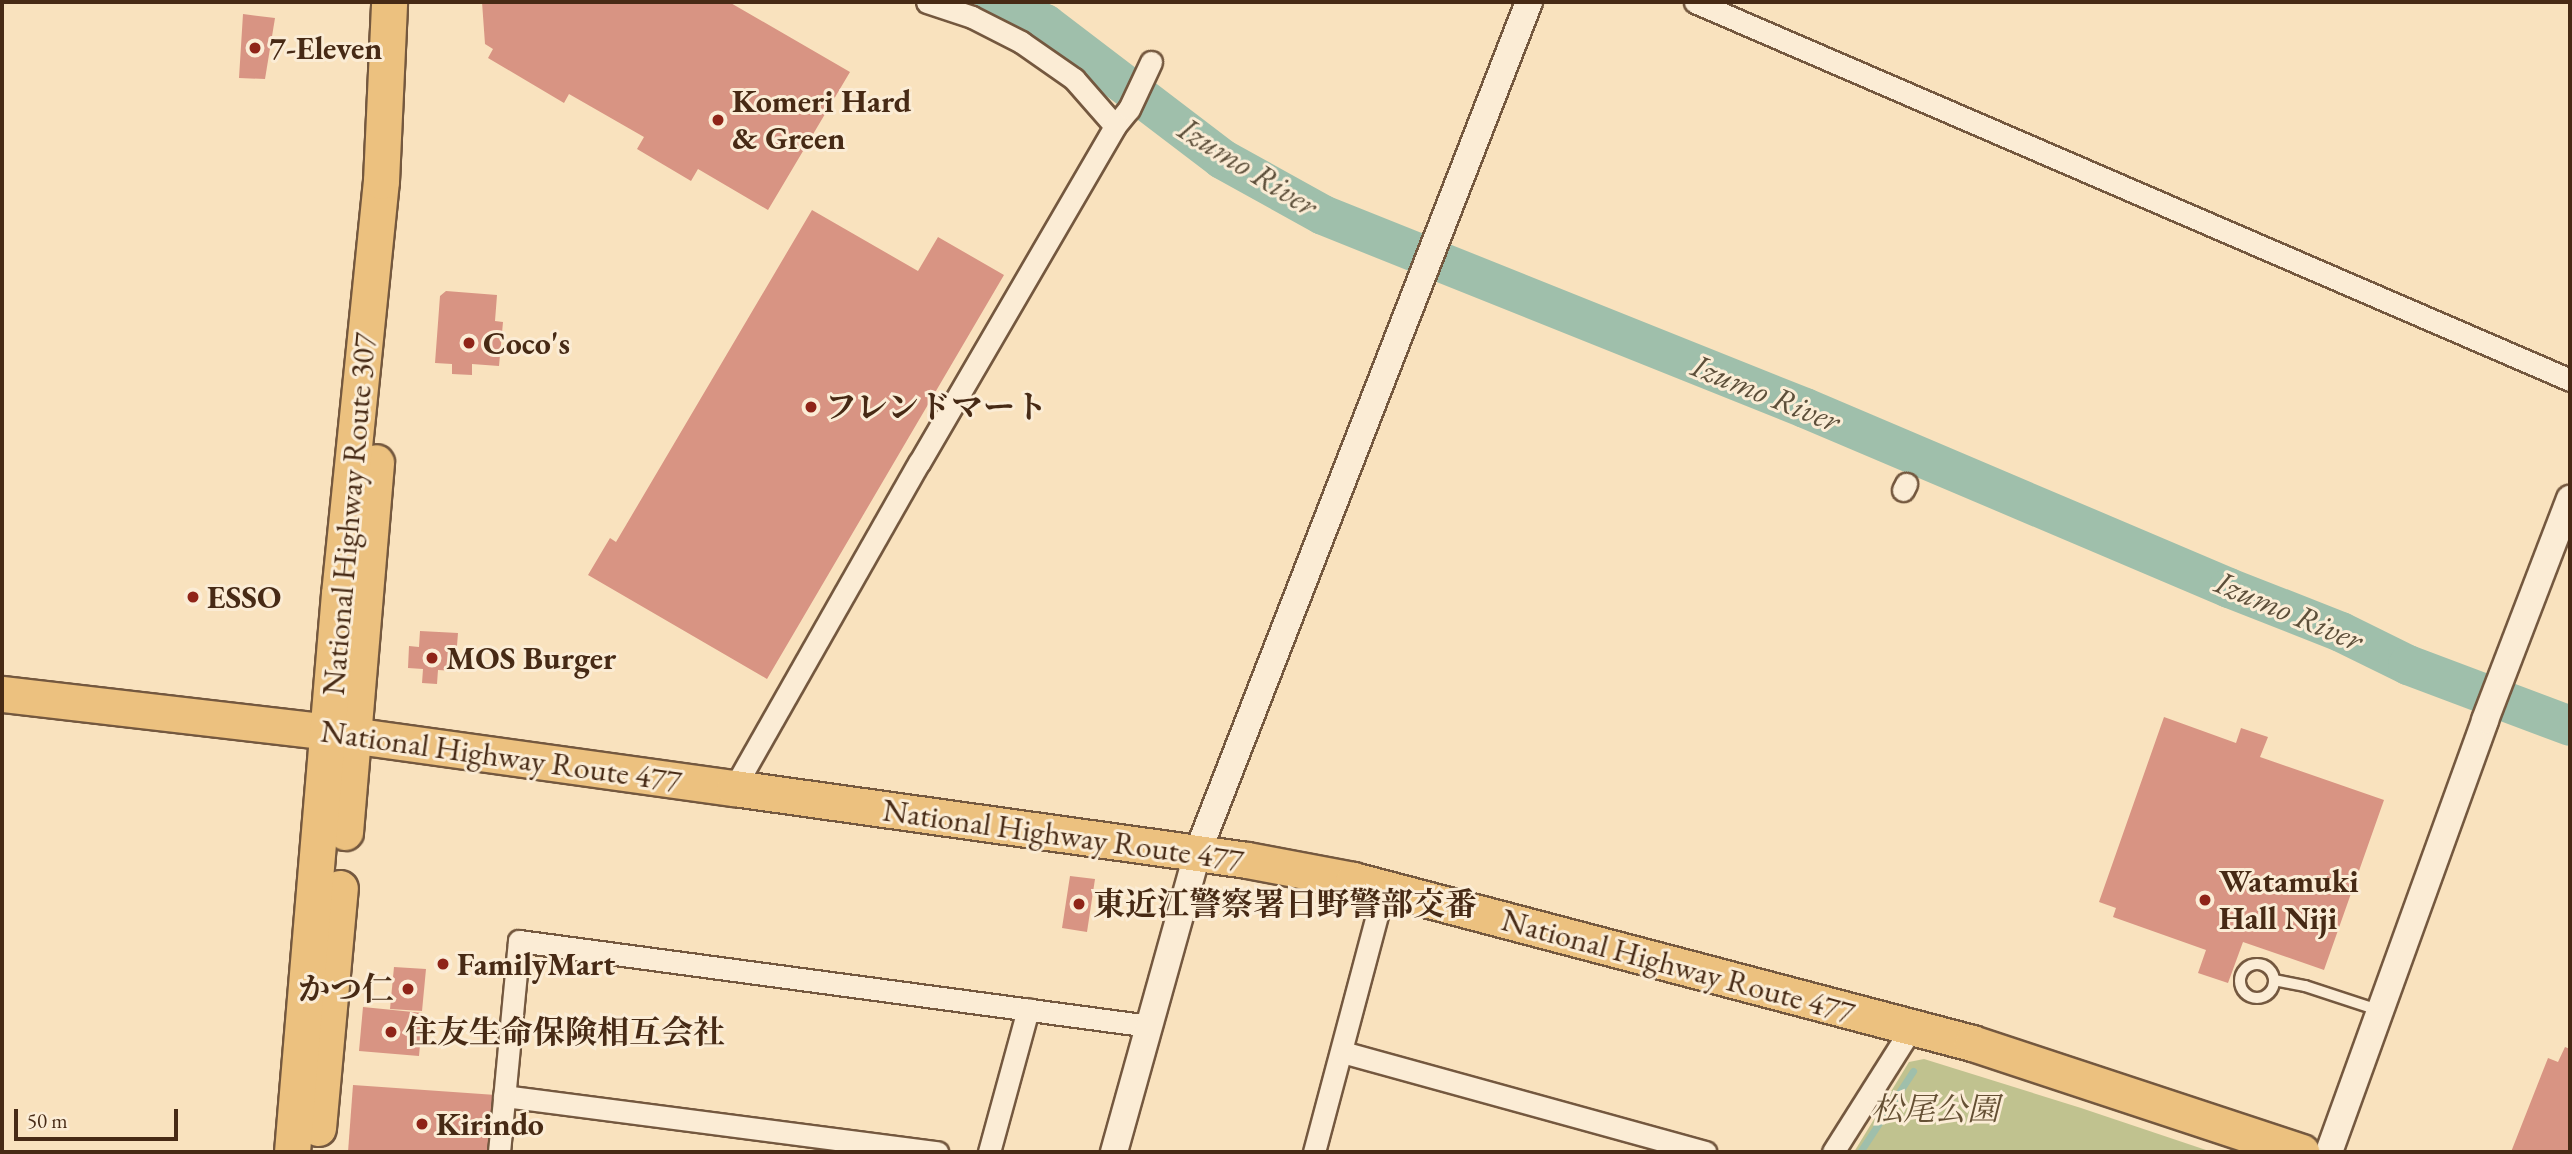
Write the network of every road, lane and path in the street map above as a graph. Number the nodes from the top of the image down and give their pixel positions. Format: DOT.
graph roads {
  1 [pos="389,2"];
  2 [pos="409,2"];
  3 [pos="927,2"];
  4 [pos="1529,2"];
  5 [pos="1695,2"];
  6 [pos="1151,62"];
  7 [pos="1115,127"];
  8 [pos="2570,380"];
  9 [pos="2570,499"];
  10 [pos="2,694"];
  11 [pos="341,734"];
  12 [pos="734,788"];
  13 [pos="1197,854"];
  14 [pos="1384,889"];
  15 [pos="2274,980"];
  16 [pos="1028,1009"];
  17 [pos="2378,1010"];
  18 [pos="1149,1026"];
  19 [pos="1912,1027"];
  20 [pos="1342,1052"];
  21 [pos="504,1096"];
  22 [pos="292,1152"];
  23 [pos="316,1152"];
  24 [pos="499,1152"];
  25 [pos="937,1152"];
  26 [pos="989,1152"];
  27 [pos="1114,1152"];
  28 [pos="1314,1152"];
  29 [pos="1706,1152"];
  30 [pos="1833,1152"];
  31 [pos="2301,1152"];
  32 [pos="2329,1152"];
  1 -- 11 [label="highway, National Highway Route 307"];
  2 -- 11 [label="highway, National Highway Route 307"];
  3 -- 7 [label="street"];
  4 -- 13 [label="street"];
  5 -- 8 [label="street"];
  6 -- 7 [label="street"];
  7 -- 12 [label="street"];
  9 -- 17 [label="street"];
  10 -- 11 [label="highway, National Highway Route 477"];
  11 -- 12 [label="highway, National Highway Route 477"];
  11 -- 22 [label="highway, National Highway Route 307"];
  11 -- 23 [label="highway, National Highway Route 307"];
  12 -- 13 [label="highway, National Highway Route 477"];
  13 -- 14 [label="highway, National Highway Route 477"];
  13 -- 18 [label="street"];
  14 -- 19 [label="highway, National Highway Route 477"];
  14 -- 20 [label="street"];
  15 -- 17 [label="lane"];
  16 -- 18 [label="street"];
  16 -- 21 [label="street"];
  16 -- 26 [label="street"];
  17 -- 32 [label="street"];
  18 -- 27 [label="street"];
  19 -- 30 [label="street"];
  19 -- 31 [label="highway, National Highway Route 477"];
  20 -- 28 [label="street"];
  20 -- 29 [label="street"];
  21 -- 24 [label="street"];
  21 -- 25 [label="street"];
}
